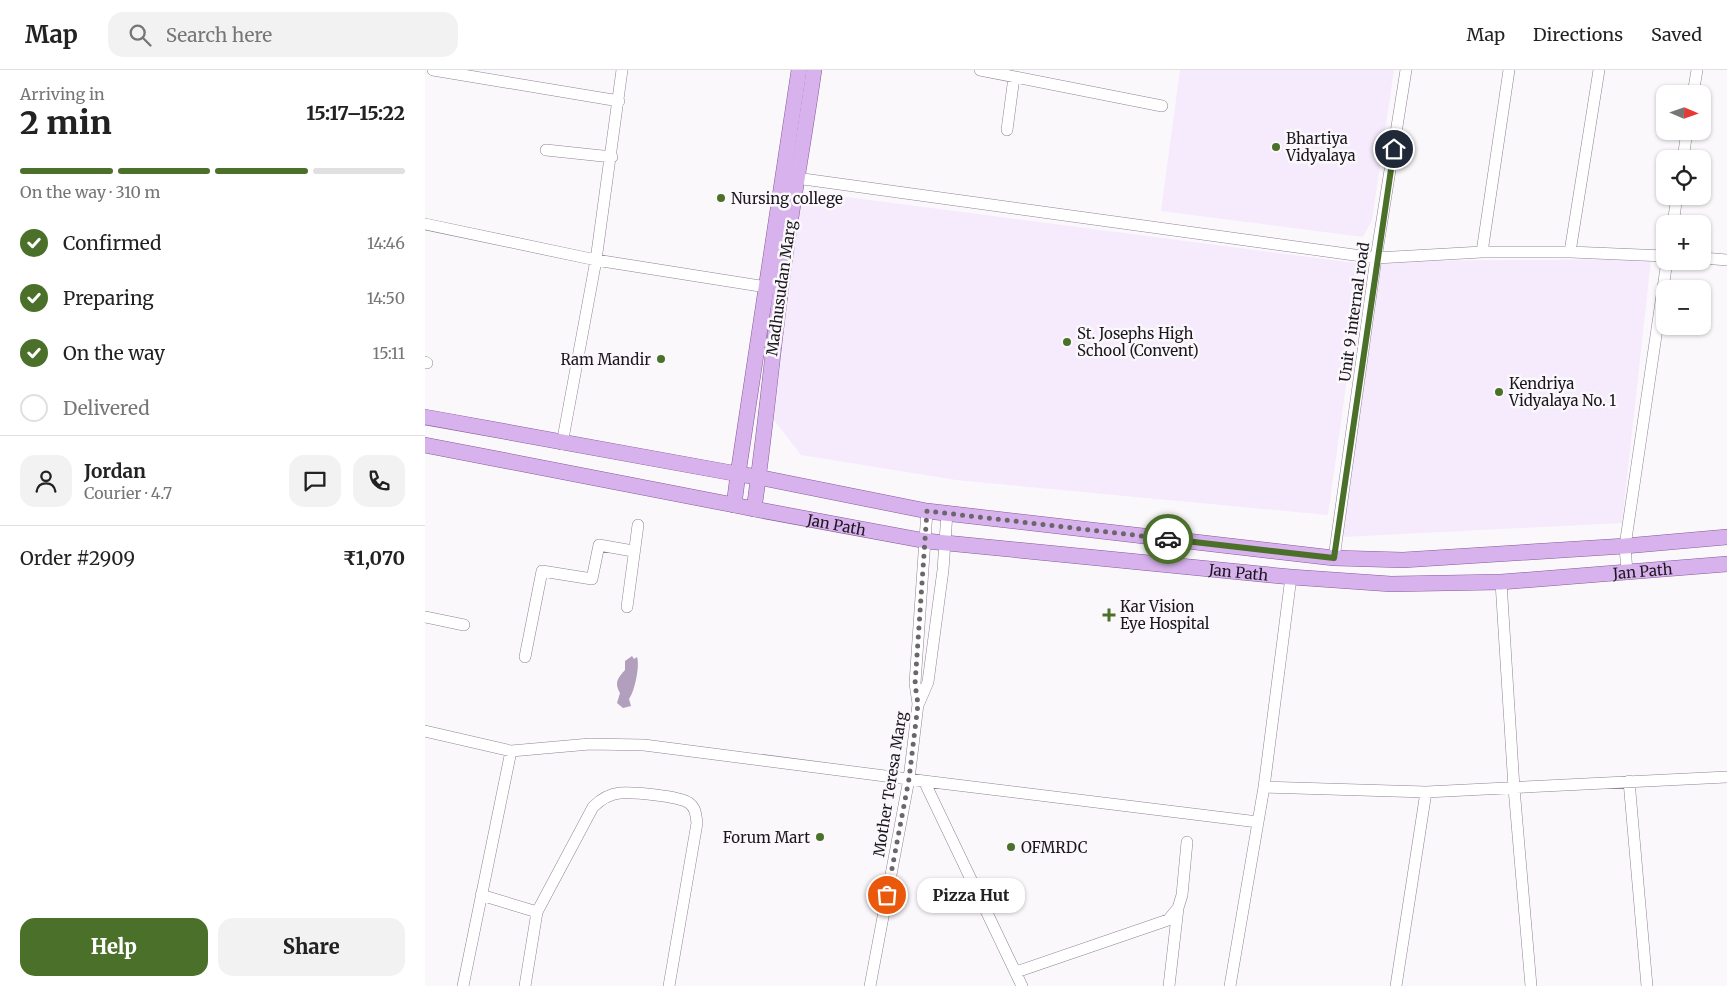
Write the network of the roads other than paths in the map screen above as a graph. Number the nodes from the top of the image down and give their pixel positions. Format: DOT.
graph roads {
  1 [pos="433,70"];
  2 [pos="622,70"];
  3 [pos="799,70"];
  4 [pos="814,70"];
  5 [pos="980,70"];
  6 [pos="1406,70"];
  7 [pos="1509,70"];
  8 [pos="1599,70"];
  9 [pos="1697,70"];
  10 [pos="1014,77"];
  11 [pos="1694,85"];
  12 [pos="619,101"];
  13 [pos="1162,106"];
  14 [pos="1007,130"];
  15 [pos="546,150"];
  16 [pos="612,157"];
  17 [pos="796,178"];
  18 [pos="425,224"];
  19 [pos="1482,252"];
  20 [pos="1570,252"];
  21 [pos="1656,256"];
  22 [pos="1376,258"];
  23 [pos="1711,259"];
  24 [pos="596,260"];
  25 [pos="1727,260"];
  26 [pos="1666,270"];
  27 [pos="766,287"];
  28 [pos="425,418"];
  29 [pos="562,444"];
  30 [pos="425,445"];
  31 [pos="738,474"];
  32 [pos="758,478"];
  33 [pos="734,505"];
  34 [pos="754,510"];
  35 [pos="927,511"];
  36 [pos="947,513"];
  37 [pos="638,525"];
  38 [pos="1727,537"];
  39 [pos="926,541"];
  40 [pos="946,542"];
  41 [pos="1625,546"];
  42 [pos="633,551"];
  43 [pos="1334,558"];
  44 [pos="1727,564"];
  45 [pos="1627,572"];
  46 [pos="1291,577"];
  47 [pos="1501,582"];
  48 [pos="627,607"];
  49 [pos="425,617"];
  50 [pos="464,625"];
  51 [pos="525,657"];
  52 [pos="918,704"];
  53 [pos="425,731"];
  54 [pos="511,752"];
  55 [pos="1727,777"];
  56 [pos="909,779"];
  57 [pos="924,781"];
  58 [pos="1629,781"];
  59 [pos="1264,787"];
  60 [pos="1514,788"];
  61 [pos="1426,792"];
  62 [pos="1258,822"];
  63 [pos="1187,842"];
  64 [pos="481,894"];
  65 [pos="1178,908"];
  66 [pos="537,912"];
  67 [pos="1016,972"];
  68 [pos="1399,985"];
  69 [pos="463,986"];
  70 [pos="525,986"];
  71 [pos="669,986"];
  72 [pos="870,986"];
  73 [pos="1022,986"];
  74 [pos="1169,986"];
  75 [pos="1230,986"];
  76 [pos="1531,986"];
  77 [pos="1647,986"];
  1 -- 12 [label="street"];
  2 -- 12 [label="street"];
  3 -- 27 [label="main road, Madhusudan Marg"];
  4 -- 17 [label="main road, Madhusudan Marg"];
  5 -- 10 [label="street"];
  6 -- 22 [label="street, Unit 9 internal road"];
  7 -- 19 [label="street"];
  8 -- 20 [label="street"];
  9 -- 11 [label="street"];
  10 -- 13 [label="street"];
  10 -- 14 [label="street"];
  12 -- 16 [label="street"];
  15 -- 16 [label="street"];
  16 -- 24 [label="street"];
  17 -- 22 [label="street"];
  17 -- 32 [label="main road, Madhusudan Marg"];
  18 -- 24 [label="street"];
  19 -- 20 [label="street"];
  19 -- 22 [label="street"];
  20 -- 21 [label="street"];
  22 -- 43 [label="street, Unit 9 internal road"];
  23 -- 25 [label="street"];
  24 -- 27 [label="street"];
  24 -- 29 [label="street"];
  26 -- 41 [label="street"];
  27 -- 31 [label="main road, Madhusudan Marg"];
  28 -- 29 [label="main road"];
  29 -- 31 [label="main road"];
  30 -- 33 [label="main road"];
  31 -- 32 [label="main road, Jan Path"];
  31 -- 33 [label="main road, Madhusudan Marg"];
  32 -- 34 [label="main road, Madhusudan Marg"];
  32 -- 35 [label="main road, Jan Path"];
  33 -- 34 [label="main road, Jan Path"];
  34 -- 39 [label="main road, Jan Path"];
  35 -- 36 [label="main road, Jan Path"];
  35 -- 39 [label="street, Mother Teresa Marg"];
  36 -- 40 [label="street, Mother Teresa Marg"];
  36 -- 43 [label="main road, Jan Path"];
  37 -- 42 [label="street"];
  38 -- 41 [label="main road, Jan Path"];
  39 -- 40 [label="main road, Jan Path"];
  39 -- 52 [label="street, Mother Teresa Marg"];
  40 -- 46 [label="main road, Jan Path"];
  40 -- 52 [label="street, Mother Teresa Marg"];
  41 -- 43 [label="main road, Jan Path"];
  41 -- 45 [label="street"];
  42 -- 48 [label="street"];
  42 -- 51 [label="street"];
  44 -- 45 [label="main road, Jan Path"];
  45 -- 47 [label="main road, Jan Path"];
  46 -- 47 [label="main road, Jan Path"];
  46 -- 59 [label="street"];
  47 -- 60 [label="street"];
  49 -- 50 [label="street"];
  52 -- 56 [label="street, Mother Teresa Marg"];
  53 -- 54 [label="street"];
  54 -- 56 [label="street"];
  54 -- 64 [label="street"];
  55 -- 58 [label="street"];
  56 -- 57 [label="street"];
  56 -- 72 [label="street, Mother Teresa Marg"];
  57 -- 62 [label="street"];
  57 -- 67 [label="street"];
  58 -- 60 [label="street"];
  58 -- 77 [label="street"];
  59 -- 61 [label="street"];
  59 -- 62 [label="street"];
  60 -- 61 [label="street"];
  60 -- 76 [label="street"];
  61 -- 68 [label="street"];
  62 -- 75 [label="street"];
  63 -- 65 [label="street"];
  64 -- 66 [label="street"];
  64 -- 69 [label="street"];
  65 -- 67 [label="street"];
  65 -- 74 [label="street"];
  66 -- 70 [label="street"];
  66 -- 71 [label="street"];
  67 -- 73 [label="street"];
}
